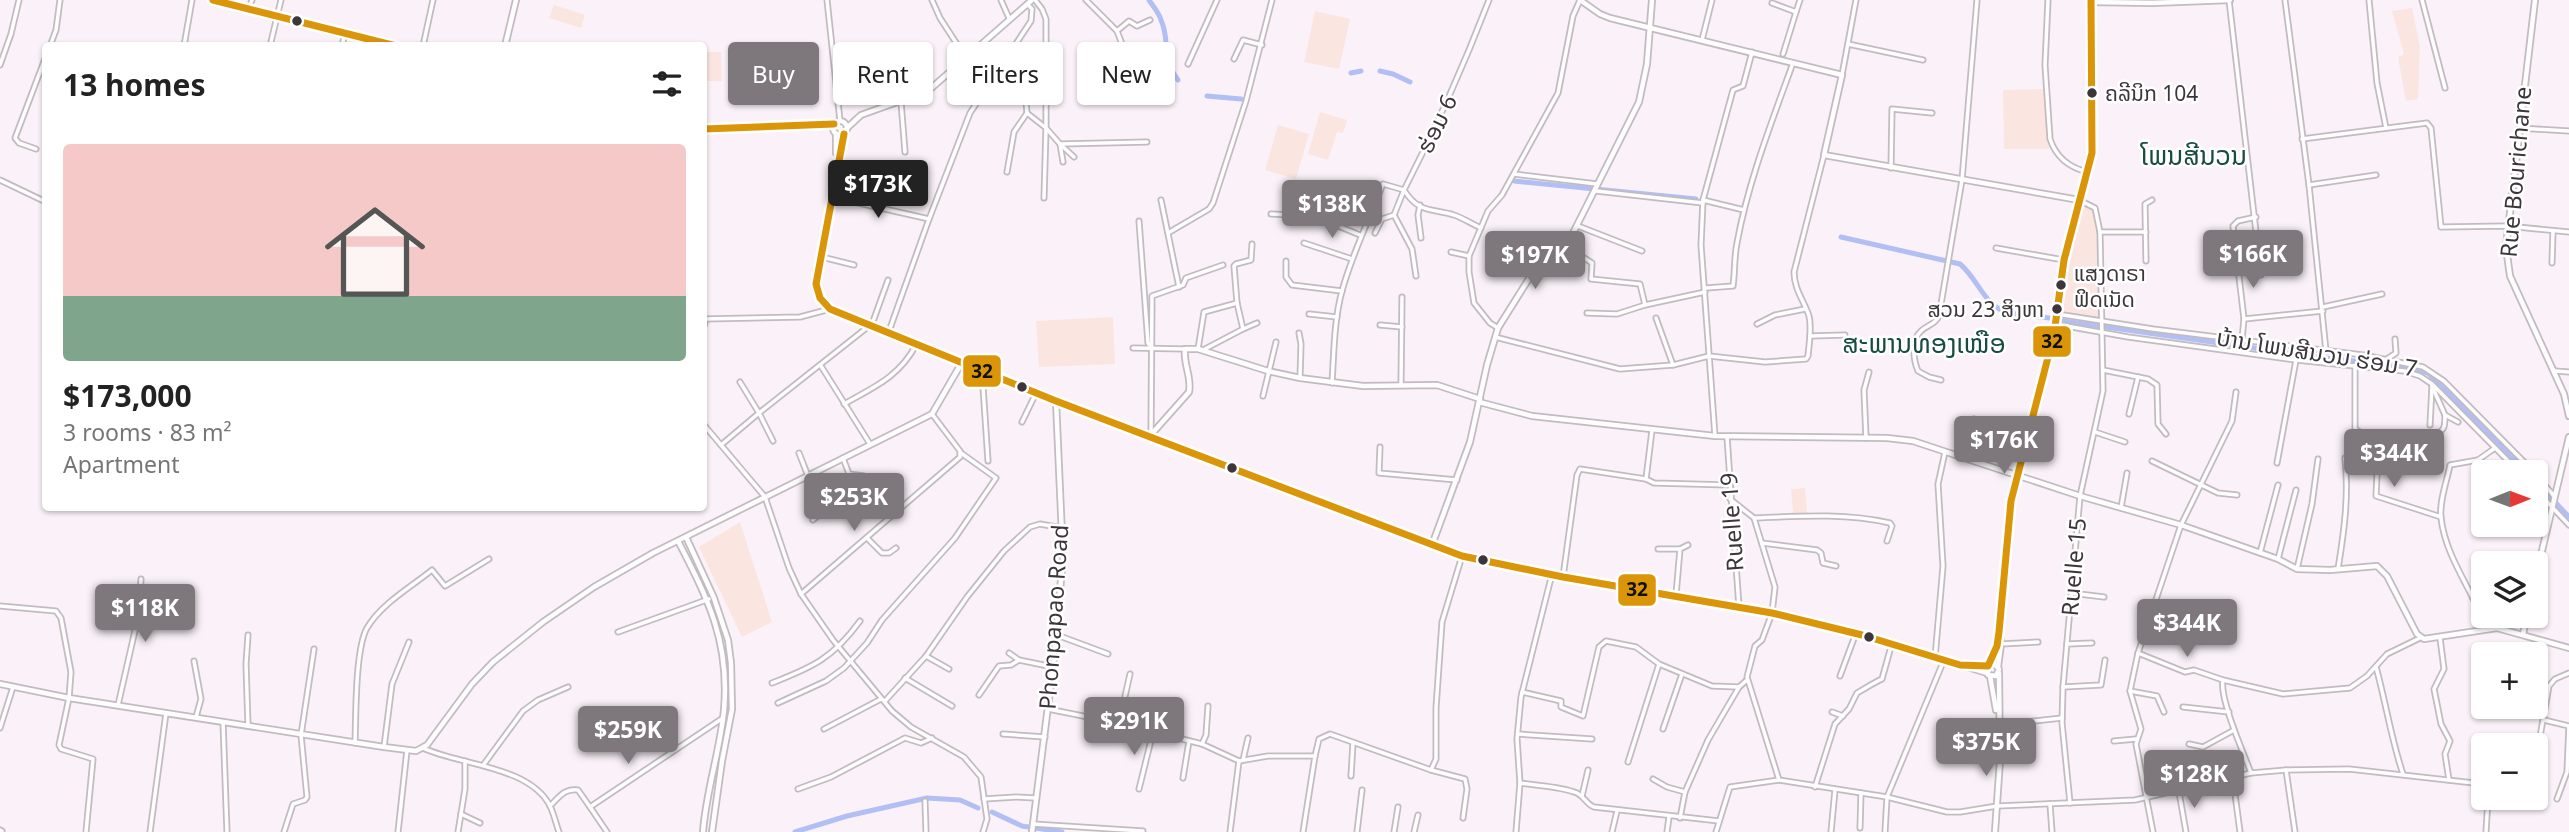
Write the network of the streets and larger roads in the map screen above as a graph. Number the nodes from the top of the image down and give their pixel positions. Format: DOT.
graph roads {
  1 [pos="19,0"];
  2 [pos="60,0"];
  3 [pos="192,0"];
  4 [pos="213,0"];
  5 [pos="252,0"];
  6 [pos="281,0"];
  7 [pos="433,0"];
  8 [pos="516,0"];
  9 [pos="827,0"];
  10 [pos="932,0"];
  11 [pos="1001,0"];
  12 [pos="1034,0"];
  13 [pos="1086,0"];
  14 [pos="1217,0"];
  15 [pos="1272,0"];
  16 [pos="1489,0"];
  17 [pos="1580,0"];
  18 [pos="1652,0"];
  19 [pos="1711,0"];
  20 [pos="1800,0"];
  21 [pos="1856,0"];
  22 [pos="1977,0"];
  23 [pos="2048,0"];
  24 [pos="2205,0"];
  25 [pos="2230,0"];
  26 [pos="2285,0"];
  27 [pos="2369,0"];
  28 [pos="2422,0"];
  29 [pos="2535,0"];
  30 [pos="220,1"];
  31 [pos="2091,1"];
  32 [pos="1772,3"];
  33 [pos="1027,4"];
  34 [pos="249,8"];
  35 [pos="1797,12"];
  36 [pos="276,15"];
  37 [pos="1009,18"];
  38 [pos="1150,20"];
  39 [pos="1650,28"];
  40 [pos="1116,30"];
  41 [pos="345,33"];
  42 [pos="1702,40"];
  43 [pos="52,42"];
  44 [pos="185,42"];
  45 [pos="271,42"];
  46 [pos="343,42"];
  47 [pos="379,42"];
  48 [pos="424,42"];
  49 [pos="506,42"];
  50 [pos="956,42"];
  51 [pos="984,42"];
  52 [pos="1046,42"];
  53 [pos="1121,42"];
  54 [pos="1848,44"];
  55 [pos="1262,45"];
  56 [pos="1752,52"];
  57 [pos="1783,54"];
  58 [pos="1234,59"];
  59 [pos="1923,60"];
  60 [pos="1793,63"];
  61 [pos="1188,64"];
  62 [pos="0,65"];
  63 [pos="42,67"];
  64 [pos="947,75"];
  65 [pos="1842,75"];
  66 [pos="933,87"];
  67 [pos="2445,88"];
  68 [pos="892,105"];
  69 [pos="901,105"];
  70 [pos="1026,105"];
  71 [pos="1045,105"];
  72 [pos="1027,113"];
  73 [pos="1932,113"];
  74 [pos="862,115"];
  75 [pos="841,121"];
  76 [pos="1045,128"];
  77 [pos="2386,128"];
  78 [pos="2519,128"];
  79 [pos="707,129"];
  80 [pos="834,129"];
  81 [pos="845,131"];
  82 [pos="2569,131"];
  83 [pos="2302,139"];
  84 [pos="1147,142"];
  85 [pos="1060,144"];
  86 [pos="36,149"];
  87 [pos="905,152"];
  88 [pos="1824,155"];
  89 [pos="1074,157"];
  90 [pos="837,161"];
  91 [pos="1063,162"];
  92 [pos="1891,168"];
  93 [pos="1007,172"];
  94 [pos="2088,172"];
  95 [pos="1514,174"];
  96 [pos="2376,175"];
  97 [pos="0,180"];
  98 [pos="1962,180"];
  99 [pos="1599,185"];
  100 [pos="2309,185"];
  101 [pos="1404,190"];
  102 [pos="1595,191"];
  103 [pos="832,197"];
  104 [pos="1044,198"];
  105 [pos="42,200"];
  106 [pos="1161,200"];
  107 [pos="2079,200"];
  108 [pos="2152,200"];
  109 [pos="1703,202"];
  110 [pos="1420,205"];
  111 [pos="1744,210"];
  112 [pos="1271,214"];
  113 [pos="1394,215"];
  114 [pos="2256,217"];
  115 [pos="929,219"];
  116 [pos="1139,221"];
  117 [pos="1578,226"];
  118 [pos="2507,226"];
  119 [pos="1481,228"];
  120 [pos="2553,231"];
  121 [pos="2100,232"];
  122 [pos="2146,232"];
  123 [pos="2569,232"];
  124 [pos="1168,233"];
  125 [pos="1375,233"];
  126 [pos="1360,235"];
  127 [pos="1422,238"];
  128 [pos="1304,243"];
  129 [pos="1252,244"];
  130 [pos="1566,246"];
  131 [pos="1996,248"];
  132 [pos="1642,251"];
  133 [pos="1451,252"];
  134 [pos="1469,256"];
  135 [pos="820,257"];
  136 [pos="1352,260"];
  137 [pos="2064,260"];
  138 [pos="1286,261"];
  139 [pos="2147,261"];
  140 [pos="2553,263"];
  141 [pos="853,265"];
  142 [pos="1223,265"];
  143 [pos="2261,275"];
  144 [pos="1416,276"];
  145 [pos="888,280"];
  146 [pos="1179,287"];
  147 [pos="1705,290"];
  148 [pos="1342,291"];
  149 [pos="2382,295"];
  150 [pos="1402,297"];
  151 [pos="1237,303"];
  152 [pos="1645,305"];
  153 [pos="830,309"];
  154 [pos="1805,309"];
  155 [pos="2323,309"];
  156 [pos="2057,312"];
  157 [pos="1587,313"];
  158 [pos="1308,314"];
  159 [pos="1337,317"];
  160 [pos="1656,318"];
  161 [pos="707,319"];
  162 [pos="2244,319"];
  163 [pos="2102,320"];
  164 [pos="1257,323"];
  165 [pos="1757,324"];
  166 [pos="2055,324"];
  167 [pos="1380,325"];
  168 [pos="870,327"];
  169 [pos="1402,327"];
  170 [pos="1498,328"];
  171 [pos="1243,329"];
  172 [pos="1299,333"];
  173 [pos="2102,333"];
  174 [pos="888,334"];
  175 [pos="1845,335"];
  176 [pos="1810,336"];
  177 [pos="1495,338"];
  178 [pos="2395,339"];
  179 [pos="2242,340"];
  180 [pos="1276,342"];
  181 [pos="916,345"];
  182 [pos="1133,348"];
  183 [pos="1152,349"];
  184 [pos="1185,349"];
  185 [pos="1200,350"];
  186 [pos="2326,351"];
  187 [pos="1709,356"];
  188 [pos="2296,360"];
  189 [pos="2385,360"];
  190 [pos="961,364"];
  191 [pos="1672,365"];
  192 [pos="821,366"];
  193 [pos="2356,366"];
  194 [pos="2103,369"];
  195 [pos="2382,369"];
  196 [pos="1268,371"];
  197 [pos="2552,371"];
  198 [pos="982,372"];
  199 [pos="1869,372"];
  200 [pos="2569,372"];
  201 [pos="2138,377"];
  202 [pos="1300,378"];
  203 [pos="1941,380"];
  204 [pos="740,382"];
  205 [pos="1332,383"];
  206 [pos="2432,384"];
  207 [pos="1401,385"];
  208 [pos="2236,392"];
  209 [pos="1036,393"];
  210 [pos="1264,396"];
  211 [pos="1056,401"];
  212 [pos="1480,401"];
  213 [pos="844,404"];
  214 [pos="759,413"];
  215 [pos="932,414"];
  216 [pos="2129,414"];
  217 [pos="2445,415"];
  218 [pos="2569,416"];
  219 [pos="1974,419"];
  220 [pos="1022,422"];
  221 [pos="2458,422"];
  222 [pos="2430,425"];
  223 [pos="707,429"];
  224 [pos="1652,430"];
  225 [pos="2095,432"];
  226 [pos="2360,432"];
  227 [pos="2166,434"];
  228 [pos="1150,435"];
  229 [pos="2432,435"];
  230 [pos="1715,436"];
  231 [pos="1727,437"];
  232 [pos="2569,437"];
  233 [pos="1866,438"];
  234 [pos="773,441"];
  235 [pos="2026,441"];
  236 [pos="2125,442"];
  237 [pos="2372,442"];
  238 [pos="721,445"];
  239 [pos="870,445"];
  240 [pos="1380,447"];
  241 [pos="2495,448"];
  242 [pos="1945,450"];
  243 [pos="799,453"];
  244 [pos="961,453"];
  245 [pos="843,458"];
  246 [pos="2345,458"];
  247 [pos="2318,459"];
  248 [pos="2478,460"];
  249 [pos="2507,460"];
  250 [pos="2521,460"];
  251 [pos="988,461"];
  252 [pos="2152,461"];
  253 [pos="2471,461"];
  254 [pos="2277,463"];
  255 [pos="2127,472"];
  256 [pos="2017,474"];
  257 [pos="807,475"];
  258 [pos="1646,479"];
  259 [pos="1457,480"];
  260 [pos="1729,485"];
  261 [pos="2200,485"];
  262 [pos="2278,485"];
  263 [pos="2548,489"];
  264 [pos="2296,490"];
  265 [pos="2237,495"];
  266 [pos="2080,496"];
  267 [pos="2554,496"];
  268 [pos="765,497"];
  269 [pos="1730,499"];
  270 [pos="878,501"];
  271 [pos="2548,504"];
  272 [pos="820,505"];
  273 [pos="2551,507"];
  274 [pos="835,508"];
  275 [pos="2121,508"];
  276 [pos="2441,517"];
  277 [pos="1754,518"];
  278 [pos="813,520"];
  279 [pos="2181,525"];
  280 [pos="2569,525"];
  281 [pos="1062,528"];
  282 [pos="686,537"];
  283 [pos="867,538"];
  284 [pos="678,541"];
  285 [pos="1887,541"];
  286 [pos="1762,543"];
  287 [pos="1432,545"];
  288 [pos="1688,545"];
  289 [pos="896,548"];
  290 [pos="1658,549"];
  291 [pos="1680,549"];
  292 [pos="2541,551"];
  293 [pos="2260,553"];
  294 [pos="1462,555"];
  295 [pos="489,559"];
  296 [pos="2278,559"];
  297 [pos="1836,566"];
  298 [pos="2297,569"];
  299 [pos="2338,569"];
  300 [pos="1552,574"];
  301 [pos="1563,576"];
  302 [pos="141,579"];
  303 [pos="2071,593"];
  304 [pos="801,594"];
  305 [pos="2471,594"];
  306 [pos="1676,595"];
  307 [pos="2104,597"];
  308 [pos="709,599"];
  309 [pos="2154,603"];
  310 [pos="0,606"];
  311 [pos="1739,607"];
  312 [pos="2209,611"];
  313 [pos="1772,613"];
  314 [pos="860,621"];
  315 [pos="2486,628"];
  316 [pos="2524,628"];
  317 [pos="618,632"];
  318 [pos="1999,632"];
  319 [pos="1856,633"];
  320 [pos="2523,634"];
  321 [pos="248,635"];
  322 [pos="1057,635"];
  323 [pos="2420,638"];
  324 [pos="2440,638"];
  325 [pos="409,642"];
  326 [pos="2038,642"];
  327 [pos="1892,643"];
  328 [pos="2092,643"];
  329 [pos="2001,644"];
  330 [pos="2067,644"];
  331 [pos="839,646"];
  332 [pos="2569,648"];
  333 [pos="314,649"];
  334 [pos="1009,653"];
  335 [pos="2138,653"];
  336 [pos="1108,654"];
  337 [pos="926,656"];
  338 [pos="1935,657"];
  339 [pos="1019,660"];
  340 [pos="1944,660"];
  341 [pos="2105,660"];
  342 [pos="194,661"];
  343 [pos="850,661"];
  344 [pos="1659,664"];
  345 [pos="1968,666"];
  346 [pos="1989,666"];
  347 [pos="1053,667"];
  348 [pos="2376,667"];
  349 [pos="950,669"];
  350 [pos="1998,670"];
  351 [pos="2569,673"];
  352 [pos="1130,674"];
  353 [pos="1682,674"];
  354 [pos="1988,675"];
  355 [pos="1840,676"];
  356 [pos="905,678"];
  357 [pos="1747,680"];
  358 [pos="2223,680"];
  359 [pos="772,683"];
  360 [pos="0,684"];
  361 [pos="13,687"];
  362 [pos="568,687"];
  363 [pos="1739,687"];
  364 [pos="2063,687"];
  365 [pos="2130,691"];
  366 [pos="1522,692"];
  367 [pos="979,695"];
  368 [pos="69,698"];
  369 [pos="883,700"];
  370 [pos="778,703"];
  371 [pos="118,705"];
  372 [pos="952,706"];
  373 [pos="1208,706"];
  374 [pos="2183,707"];
  375 [pos="1048,709"];
  376 [pos="1832,712"];
  377 [pos="2164,712"];
  378 [pos="2229,712"];
  379 [pos="166,713"];
  380 [pos="1843,716"];
  381 [pos="196,717"];
  382 [pos="723,718"];
  383 [pos="2062,718"];
  384 [pos="2544,720"];
  385 [pos="223,722"];
  386 [pos="2025,722"];
  387 [pos="1118,723"];
  388 [pos="1999,724"];
  389 [pos="248,726"];
  390 [pos="0,728"];
  391 [pos="824,729"];
  392 [pos="1663,729"];
  393 [pos="2235,729"];
  394 [pos="1153,732"];
  395 [pos="2541,733"];
  396 [pos="301,734"];
  397 [pos="1003,734"];
  398 [pos="1518,734"];
  399 [pos="1045,737"];
  400 [pos="932,738"];
  401 [pos="1248,738"];
  402 [pos="2136,738"];
  403 [pos="1592,739"];
  404 [pos="2114,740"];
  405 [pos="1189,741"];
  406 [pos="355,743"];
  407 [pos="1353,743"];
  408 [pos="1202,744"];
  409 [pos="2189,744"];
  410 [pos="384,747"];
  411 [pos="423,748"];
  412 [pos="407,750"];
  413 [pos="1315,756"];
  414 [pos="1241,760"];
  415 [pos="466,761"];
  416 [pos="1628,762"];
  417 [pos="483,765"];
  418 [pos="1431,770"];
  419 [pos="1588,770"];
  420 [pos="2286,770"];
  421 [pos="2251,774"];
  422 [pos="2403,774"];
  423 [pos="1351,776"];
  424 [pos="1183,778"];
  425 [pos="2233,778"];
  426 [pos="1653,779"];
  427 [pos="1779,780"];
  428 [pos="2449,780"];
  429 [pos="1520,783"];
  430 [pos="2471,783"];
  431 [pos="1815,787"];
  432 [pos="799,789"];
  433 [pos="1139,789"];
  434 [pos="1362,790"];
  435 [pos="1835,790"];
  436 [pos="1685,792"];
  437 [pos="2179,792"];
  438 [pos="1861,793"];
  439 [pos="1582,796"];
  440 [pos="1887,797"];
  441 [pos="1036,798"];
  442 [pos="984,799"];
  443 [pos="2146,799"];
  444 [pos="2557,799"];
  445 [pos="925,801"];
  446 [pos="2070,803"];
  447 [pos="2050,804"];
  448 [pos="550,806"];
  449 [pos="1997,806"];
  450 [pos="590,807"];
  451 [pos="1398,807"];
  452 [pos="2487,810"];
  453 [pos="1617,811"];
  454 [pos="461,814"];
  455 [pos="1418,816"];
  456 [pos="1669,817"];
  457 [pos="1463,818"];
  458 [pos="1680,818"];
  459 [pos="1719,821"];
  460 [pos="480,823"];
  461 [pos="1032,827"];
  462 [pos="1860,828"];
  463 [pos="1143,831"];
  464 [pos="86,832"];
  465 [pos="150,832"];
  466 [pos="228,832"];
  467 [pos="284,832"];
  468 [pos="398,832"];
  469 [pos="458,832"];
  470 [pos="559,832"];
  471 [pos="607,832"];
  472 [pos="703,832"];
  473 [pos="712,832"];
  474 [pos="926,832"];
  475 [pos="983,832"];
  476 [pos="1230,832"];
  477 [pos="1303,832"];
  478 [pos="1357,832"];
  479 [pos="1394,832"];
  480 [pos="1414,832"];
  481 [pos="1516,832"];
  482 [pos="1612,832"];
  483 [pos="1667,832"];
  484 [pos="1716,832"];
  485 [pos="1831,832"];
  486 [pos="1885,832"];
  487 [pos="1996,832"];
  488 [pos="2052,832"];
  489 [pos="2153,832"];
  490 [pos="2186,832"];
  491 [pos="2239,832"];
  492 [pos="2295,832"];
  493 [pos="2486,832"];
  1 -- 62 [label="street"];
  2 -- 43 [label="street"];
  3 -- 44 [label="street"];
  4 -- 30 [label="street"];
  5 -- 34 [label="street"];
  6 -- 36 [label="street"];
  7 -- 48 [label="street"];
  8 -- 49 [label="street"];
  9 -- 75 [label="street"];
  10 -- 50 [label="street"];
  11 -- 37 [label="street"];
  12 -- 33 [label="street"];
  12 -- 52 [label="street"];
  13 -- 40 [label="street"];
  14 -- 61 [label="street"];
  15 -- 55 [label="street"];
  16 -- 101 [label="street, ຮ່ອມ 6"];
  17 -- 39 [label="street"];
  17 -- 95 [label="street"];
  18 -- 39 [label="street"];
  19 -- 42 [label="street"];
  20 -- 35 [label="street"];
  21 -- 54 [label="street"];
  22 -- 98 [label="street"];
  23 -- 94 [label="street"];
  24 -- 25 [label="street"];
  24 -- 31 [label="street"];
  25 -- 114 [label="street"];
  26 -- 83 [label="street"];
  27 -- 77 [label="street"];
  28 -- 67 [label="street"];
  29 -- 78 [label="street, Rue Bourichane"];
  30 -- 34 [label="street"];
  31 -- 94 [label="street"];
  32 -- 35 [label="street"];
  33 -- 37 [label="street"];
  33 -- 115 [label="street"];
  34 -- 36 [label="street"];
  35 -- 57 [label="street"];
  36 -- 41 [label="street"];
  36 -- 45 [label="street"];
  37 -- 51 [label="street"];
  38 -- 40 [label="street"];
  39 -- 42 [label="street"];
  39 -- 99 [label="street"];
  40 -- 53 [label="street"];
  41 -- 46 [label="street"];
  41 -- 47 [label="street"];
  42 -- 56 [label="street"];
  54 -- 59 [label="street"];
  54 -- 65 [label="street"];
  55 -- 58 [label="street"];
  55 -- 124 [label="street"];
  56 -- 60 [label="street"];
  56 -- 109 [label="street"];
  60 -- 65 [label="street"];
  60 -- 111 [label="street"];
  63 -- 86 [label="street"];
  64 -- 66 [label="street"];
  65 -- 88 [label="street"];
  68 -- 74 [label="street"];
  69 -- 87 [label="street"];
  70 -- 72 [label="street"];
  71 -- 76 [label="street"];
  72 -- 76 [label="street"];
  72 -- 93 [label="street"];
  73 -- 92 [label="street"];
  74 -- 75 [label="street"];
  74 -- 81 [label="street"];
  75 -- 80 [label="street"];
  75 -- 81 [label="street"];
  76 -- 85 [label="street"];
  76 -- 104 [label="street"];
  77 -- 83 [label="street"];
  77 -- 118 [label="street"];
  78 -- 82 [label="street"];
  78 -- 118 [label="street, Rue Bourichane"];
  79 -- 80 [label="street"];
  80 -- 81 [label="street"];
  80 -- 90 [label="street"];
  81 -- 90 [label="street"];
  83 -- 100 [label="street"];
  84 -- 85 [label="street"];
  85 -- 89 [label="street"];
  85 -- 91 [label="street"];
  88 -- 92 [label="street"];
  88 -- 154 [label="street"];
  90 -- 103 [label="street"];
  92 -- 98 [label="street"];
  94 -- 107 [label="street"];
  95 -- 99 [label="street"];
  95 -- 119 [label="street"];
  96 -- 100 [label="street"];
  97 -- 105 [label="street"];
  98 -- 107 [label="street"];
  98 -- 203 [label="street"];
  99 -- 102 [label="street"];
  100 -- 155 [label="street"];
  101 -- 110 [label="street"];
  101 -- 113 [label="street, ຮ່ອມ 6"];
  101 -- 126 [label="street"];
  102 -- 109 [label="street"];
  102 -- 117 [label="street"];
  103 -- 115 [label="street"];
  103 -- 135 [label="street"];
  106 -- 124 [label="street"];
  107 -- 121 [label="street"];
  107 -- 137 [label="street"];
  108 -- 122 [label="street"];
  109 -- 111 [label="street"];
  109 -- 147 [label="street"];
  110 -- 119 [label="street"];
  110 -- 127 [label="street"];
  111 -- 147 [label="street"];
  112 -- 126 [label="street"];
  113 -- 125 [label="street"];
  113 -- 144 [label="street"];
  114 -- 143 [label="street"];
  114 -- 162 [label="street"];
  115 -- 174 [label="street"];
  116 -- 183 [label="street"];
  117 -- 130 [label="street"];
  117 -- 132 [label="street"];
  118 -- 120 [label="street"];
  118 -- 197 [label="street, Rue Bourichane"];
  119 -- 134 [label="street"];
  120 -- 123 [label="street"];
  120 -- 140 [label="street"];
  121 -- 122 [label="street"];
  121 -- 163 [label="street, Ruelle 15"];
  122 -- 139 [label="street"];
  124 -- 146 [label="street"];
  126 -- 136 [label="street"];
  128 -- 136 [label="street"];
  129 -- 151 [label="street"];
  130 -- 152 [label="street"];
  130 -- 170 [label="street"];
  131 -- 137 [label="street"];
  133 -- 134 [label="street"];
  134 -- 170 [label="street"];
  135 -- 141 [label="street"];
  135 -- 153 [label="street"];
  136 -- 148 [label="street"];
  137 -- 156 [label="street"];
  138 -- 148 [label="street"];
  142 -- 146 [label="street"];
  145 -- 168 [label="street"];
  146 -- 183 [label="street"];
  147 -- 152 [label="street"];
  147 -- 187 [label="street"];
  148 -- 159 [label="street"];
  149 -- 155 [label="street"];
  150 -- 169 [label="street"];
  151 -- 171 [label="street"];
  151 -- 185 [label="street"];
  152 -- 157 [label="street"];
  153 -- 161 [label="street"];
  153 -- 168 [label="street"];
  154 -- 165 [label="street"];
  154 -- 176 [label="street"];
  155 -- 162 [label="street"];
  155 -- 186 [label="street"];
  156 -- 163 [label="street, ບ້ານ ໂພນສີນວນ ຮ່ອມ 7"];
  156 -- 166 [label="street"];
  158 -- 159 [label="street"];
  159 -- 205 [label="street"];
  160 -- 191 [label="street"];
  162 -- 179 [label="street"];
  163 -- 173 [label="street, Ruelle 15"];
  163 -- 179 [label="street, ບ້ານ ໂພນສີນວນ ຮ່ອມ 7"];
  164 -- 171 [label="street"];
  166 -- 173 [label="street"];
  166 -- 235 [label="street"];
  167 -- 169 [label="street"];
  168 -- 174 [label="street"];
  168 -- 192 [label="street"];
  169 -- 207 [label="street"];
  170 -- 177 [label="street"];
  171 -- 185 [label="street"];
  172 -- 202 [label="street"];
  173 -- 188 [label="street"];
  173 -- 194 [label="street, Ruelle 15"];
  174 -- 181 [label="street"];
  175 -- 176 [label="street"];
  176 -- 187 [label="street"];
  177 -- 191 [label="street"];
  177 -- 212 [label="street"];
  178 -- 189 [label="street"];
  179 -- 186 [label="street, ບ້ານ ໂພນສີນວນ ຮ່ອມ 7"];
  180 -- 196 [label="street"];
  181 -- 190 [label="street"];
  181 -- 213 [label="street"];
  182 -- 183 [label="street"];
  183 -- 184 [label="street"];
  183 -- 228 [label="street"];
  184 -- 185 [label="street"];
  184 -- 228 [label="street"];
  185 -- 196 [label="street"];
  186 -- 189 [label="street, ບ້ານ ໂພນສີນວນ ຮ່ອມ 7"];
  187 -- 191 [label="street"];
  187 -- 230 [label="street"];
  188 -- 193 [label="street"];
  188 -- 254 [label="street"];
  189 -- 195 [label="street"];
  189 -- 250 [label="street, ບ້ານ ໂພນສີນວນ ຮ່ອມ 7"];
  190 -- 198 [label="street"];
  190 -- 215 [label="street"];
  192 -- 213 [label="street"];
  192 -- 214 [label="street"];
  193 -- 195 [label="street"];
  193 -- 226 [label="street"];
  194 -- 201 [label="street"];
  194 -- 225 [label="street, Ruelle 15"];
  195 -- 206 [label="street"];
  196 -- 202 [label="street"];
  196 -- 210 [label="street"];
  197 -- 200 [label="street"];
  197 -- 218 [label="street, Rue Bourichane"];
  198 -- 209 [label="street"];
  198 -- 251 [label="street"];
  199 -- 233 [label="street"];
  201 -- 216 [label="street"];
  201 -- 227 [label="street"];
  202 -- 205 [label="street"];
  204 -- 214 [label="street"];
  205 -- 207 [label="street"];
  206 -- 217 [label="street"];
  206 -- 222 [label="street"];
  206 -- 241 [label="street"];
  207 -- 212 [label="street"];
  208 -- 261 [label="street"];
  209 -- 211 [label="street"];
  209 -- 220 [label="street"];
  211 -- 228 [label="street"];
  211 -- 281 [label="street, Phonpapao Road"];
  212 -- 224 [label="street"];
  212 -- 259 [label="street"];
  213 -- 239 [label="street"];
  214 -- 234 [label="street"];
  214 -- 238 [label="street"];
  215 -- 239 [label="street"];
  215 -- 244 [label="street"];
  217 -- 221 [label="street"];
  217 -- 229 [label="street"];
  219 -- 235 [label="street"];
  223 -- 238 [label="street"];
  224 -- 230 [label="street"];
  224 -- 258 [label="street"];
  225 -- 236 [label="street"];
  225 -- 266 [label="street, Ruelle 15"];
  228 -- 287 [label="street"];
  230 -- 231 [label="street"];
  231 -- 233 [label="street"];
  231 -- 260 [label="street, Ruelle 19"];
  232 -- 267 [label="street"];
  233 -- 242 [label="street"];
  235 -- 256 [label="street"];
  237 -- 276 [label="street"];
  238 -- 268 [label="street"];
  239 -- 245 [label="street"];
  240 -- 259 [label="street"];
  241 -- 248 [label="street"];
  241 -- 249 [label="street"];
  242 -- 256 [label="street"];
  242 -- 338 [label="street"];
  243 -- 257 [label="street"];
  244 -- 283 [label="street"];
  244 -- 343 [label="street"];
  245 -- 257 [label="street"];
  245 -- 270 [label="street"];
  246 -- 299 [label="street"];
  247 -- 298 [label="street"];
  252 -- 261 [label="street"];
  253 -- 276 [label="street"];
  255 -- 275 [label="street"];
  256 -- 266 [label="street"];
  256 -- 318 [label="street"];
  257 -- 268 [label="street"];
  257 -- 272 [label="street"];
  258 -- 260 [label="street"];
  258 -- 301 [label="street"];
  259 -- 287 [label="street"];
  260 -- 269 [label="street, Ruelle 19"];
  261 -- 265 [label="street"];
  261 -- 279 [label="street"];
  262 -- 293 [label="street"];
  263 -- 267 [label="street, ບ້ານ ໂພນສີນວນ ຮ່ອມ 7"];
  264 -- 296 [label="street"];
  266 -- 275 [label="street"];
  266 -- 303 [label="street, Ruelle 15"];
  267 -- 273 [label="street"];
  268 -- 282 [label="street"];
  268 -- 304 [label="street"];
  269 -- 277 [label="street"];
  269 -- 311 [label="street, Ruelle 19"];
  271 -- 273 [label="street"];
  272 -- 274 [label="street"];
  272 -- 278 [label="street"];
  273 -- 280 [label="street"];
  273 -- 292 [label="street"];
  275 -- 279 [label="street"];
  276 -- 305 [label="street"];
  277 -- 285 [label="street"];
  277 -- 286 [label="street"];
  279 -- 293 [label="street"];
  279 -- 309 [label="street"];
  281 -- 322 [label="street, Phonpapao Road"];
  281 -- 337 [label="street"];
  282 -- 284 [label="street"];
  282 -- 473 [label="street"];
  283 -- 289 [label="street"];
  283 -- 304 [label="street"];
  284 -- 308 [label="street"];
  284 -- 411 [label="street"];
  286 -- 297 [label="street"];
  286 -- 313 [label="street"];
  287 -- 294 [label="street"];
  288 -- 291 [label="street"];
  290 -- 291 [label="street"];
  291 -- 306 [label="street"];
  293 -- 296 [label="street"];
  294 -- 300 [label="street"];
  294 -- 418 [label="street"];
  295 -- 406 [label="street"];
  296 -- 298 [label="street"];
  298 -- 299 [label="street"];
  299 -- 323 [label="street"];
  300 -- 301 [label="street"];
  300 -- 366 [label="street"];
  301 -- 306 [label="street"];
  302 -- 371 [label="street"];
  303 -- 307 [label="street"];
  303 -- 330 [label="street, Ruelle 15"];
  304 -- 331 [label="street"];
  306 -- 311 [label="street"];
  308 -- 317 [label="street"];
  308 -- 382 [label="street"];
  309 -- 312 [label="street"];
  309 -- 335 [label="street"];
  310 -- 368 [label="street"];
  311 -- 313 [label="street"];
  313 -- 319 [label="street"];
  313 -- 357 [label="street"];
  314 -- 331 [label="street"];
  315 -- 320 [label="street"];
  315 -- 324 [label="street"];
  316 -- 320 [label="street"];
  318 -- 329 [label="street"];
  318 -- 346 [label="street"];
  319 -- 327 [label="street"];
  319 -- 355 [label="street"];
  320 -- 332 [label="street"];
  321 -- 389 [label="street"];
  322 -- 336 [label="street"];
  322 -- 347 [label="street, Phonpapao Road"];
  323 -- 324 [label="street"];
  323 -- 348 [label="street"];
  324 -- 428 [label="street"];
  325 -- 410 [label="street"];
  326 -- 329 [label="street"];
  327 -- 338 [label="street"];
  327 -- 380 [label="street"];
  328 -- 330 [label="street"];
  329 -- 350 [label="street"];
  330 -- 364 [label="street, Ruelle 15"];
  331 -- 343 [label="street"];
  331 -- 359 [label="street"];
  333 -- 396 [label="street"];
  334 -- 339 [label="street"];
  335 -- 358 [label="street"];
  335 -- 365 [label="street"];
  337 -- 349 [label="street"];
  337 -- 356 [label="street"];
  338 -- 340 [label="street"];
  339 -- 347 [label="street"];
  339 -- 367 [label="street"];
  340 -- 345 [label="street"];
  340 -- 440 [label="street"];
  341 -- 364 [label="street"];
  342 -- 381 [label="street"];
  343 -- 369 [label="street"];
  343 -- 370 [label="street"];
  344 -- 353 [label="street"];
  344 -- 366 [label="street"];
  344 -- 416 [label="street"];
  345 -- 346 [label="street"];
  345 -- 354 [label="street"];
  346 -- 350 [label="street"];
  346 -- 354 [label="street"];
  347 -- 375 [label="street, Phonpapao Road"];
  348 -- 358 [label="street"];
  348 -- 422 [label="street"];
  350 -- 354 [label="street"];
  350 -- 388 [label="street"];
  351 -- 384 [label="street"];
  352 -- 387 [label="street"];
  353 -- 363 [label="street"];
  353 -- 392 [label="street"];
  354 -- 388 [label="street"];
  356 -- 369 [label="street"];
  356 -- 372 [label="street"];
  357 -- 363 [label="street"];
  357 -- 427 [label="street"];
  358 -- 378 [label="street"];
  360 -- 361 [label="street"];
  361 -- 368 [label="street"];
  361 -- 390 [label="street"];
  362 -- 417 [label="street"];
  363 -- 436 [label="street"];
  364 -- 383 [label="street, Ruelle 15"];
  365 -- 377 [label="street"];
  365 -- 402 [label="street"];
  366 -- 398 [label="street"];
  368 -- 371 [label="street"];
  368 -- 464 [label="street"];
  369 -- 391 [label="street"];
  369 -- 400 [label="street"];
  371 -- 379 [label="street"];
  373 -- 408 [label="street"];
  374 -- 378 [label="street"];
  375 -- 387 [label="street"];
  375 -- 399 [label="street, Phonpapao Road"];
  376 -- 380 [label="street"];
  378 -- 393 [label="street"];
  379 -- 381 [label="street"];
  379 -- 465 [label="street"];
  380 -- 431 [label="street"];
  381 -- 385 [label="street"];
  382 -- 450 [label="street"];
  382 -- 472 [label="street"];
  383 -- 386 [label="street"];
  383 -- 446 [label="street, Ruelle 15"];
  384 -- 395 [label="street"];
  384 -- 444 [label="street"];
  385 -- 389 [label="street"];
  385 -- 466 [label="street"];
  387 -- 394 [label="street"];
  388 -- 449 [label="street"];
  389 -- 396 [label="street"];
  393 -- 409 [label="street"];
  393 -- 421 [label="street"];
  394 -- 405 [label="street"];
  394 -- 433 [label="street"];
  396 -- 406 [label="street"];
  396 -- 467 [label="street"];
  397 -- 399 [label="street"];
  398 -- 403 [label="street"];
  398 -- 429 [label="street"];
  399 -- 441 [label="street, Phonpapao Road"];
  400 -- 432 [label="street"];
  400 -- 442 [label="street"];
  401 -- 414 [label="street"];
  402 -- 404 [label="street"];
  402 -- 443 [label="street"];
  405 -- 408 [label="street"];
  405 -- 424 [label="street"];
  406 -- 410 [label="street"];
  407 -- 413 [label="street"];
  407 -- 418 [label="street"];
  407 -- 423 [label="street"];
  408 -- 414 [label="street"];
  410 -- 412 [label="street"];
  411 -- 412 [label="street"];
  411 -- 415 [label="street"];
  412 -- 468 [label="street"];
  413 -- 414 [label="street"];
  413 -- 477 [label="street"];
  414 -- 476 [label="street"];
  415 -- 417 [label="street"];
  415 -- 454 [label="street"];
  417 -- 448 [label="street"];
  418 -- 457 [label="street"];
  419 -- 439 [label="street"];
  420 -- 421 [label="street"];
  420 -- 422 [label="street"];
  420 -- 492 [label="street"];
  421 -- 425 [label="street"];
  422 -- 428 [label="street"];
  425 -- 437 [label="street"];
  425 -- 491 [label="street"];
  426 -- 436 [label="street"];
  427 -- 431 [label="street"];
  427 -- 459 [label="street"];
  428 -- 430 [label="street"];
  429 -- 439 [label="street"];
  429 -- 481 [label="street"];
  431 -- 435 [label="street"];
  434 -- 478 [label="street"];
  435 -- 438 [label="street"];
  435 -- 485 [label="street"];
  436 -- 458 [label="street"];
  437 -- 443 [label="street"];
  437 -- 490 [label="street"];
  438 -- 440 [label="street"];
  438 -- 462 [label="street"];
  439 -- 453 [label="street"];
  440 -- 449 [label="street"];
  440 -- 486 [label="street"];
  441 -- 442 [label="street"];
  441 -- 461 [label="street, Phonpapao Road"];
  442 -- 475 [label="street"];
  443 -- 446 [label="street"];
  443 -- 489 [label="street"];
  445 -- 474 [label="street"];
  446 -- 447 [label="street"];
  447 -- 449 [label="street"];
  447 -- 488 [label="street"];
  448 -- 450 [label="street"];
  448 -- 470 [label="street"];
  449 -- 487 [label="street"];
  450 -- 471 [label="street"];
  451 -- 479 [label="street"];
  452 -- 493 [label="street"];
  453 -- 456 [label="street"];
  453 -- 482 [label="street"];
  454 -- 460 [label="street"];
  454 -- 469 [label="street"];
  455 -- 480 [label="street"];
  456 -- 458 [label="street"];
  456 -- 483 [label="street"];
  458 -- 459 [label="street"];
  459 -- 484 [label="street"];
  461 -- 463 [label="street"];
}
